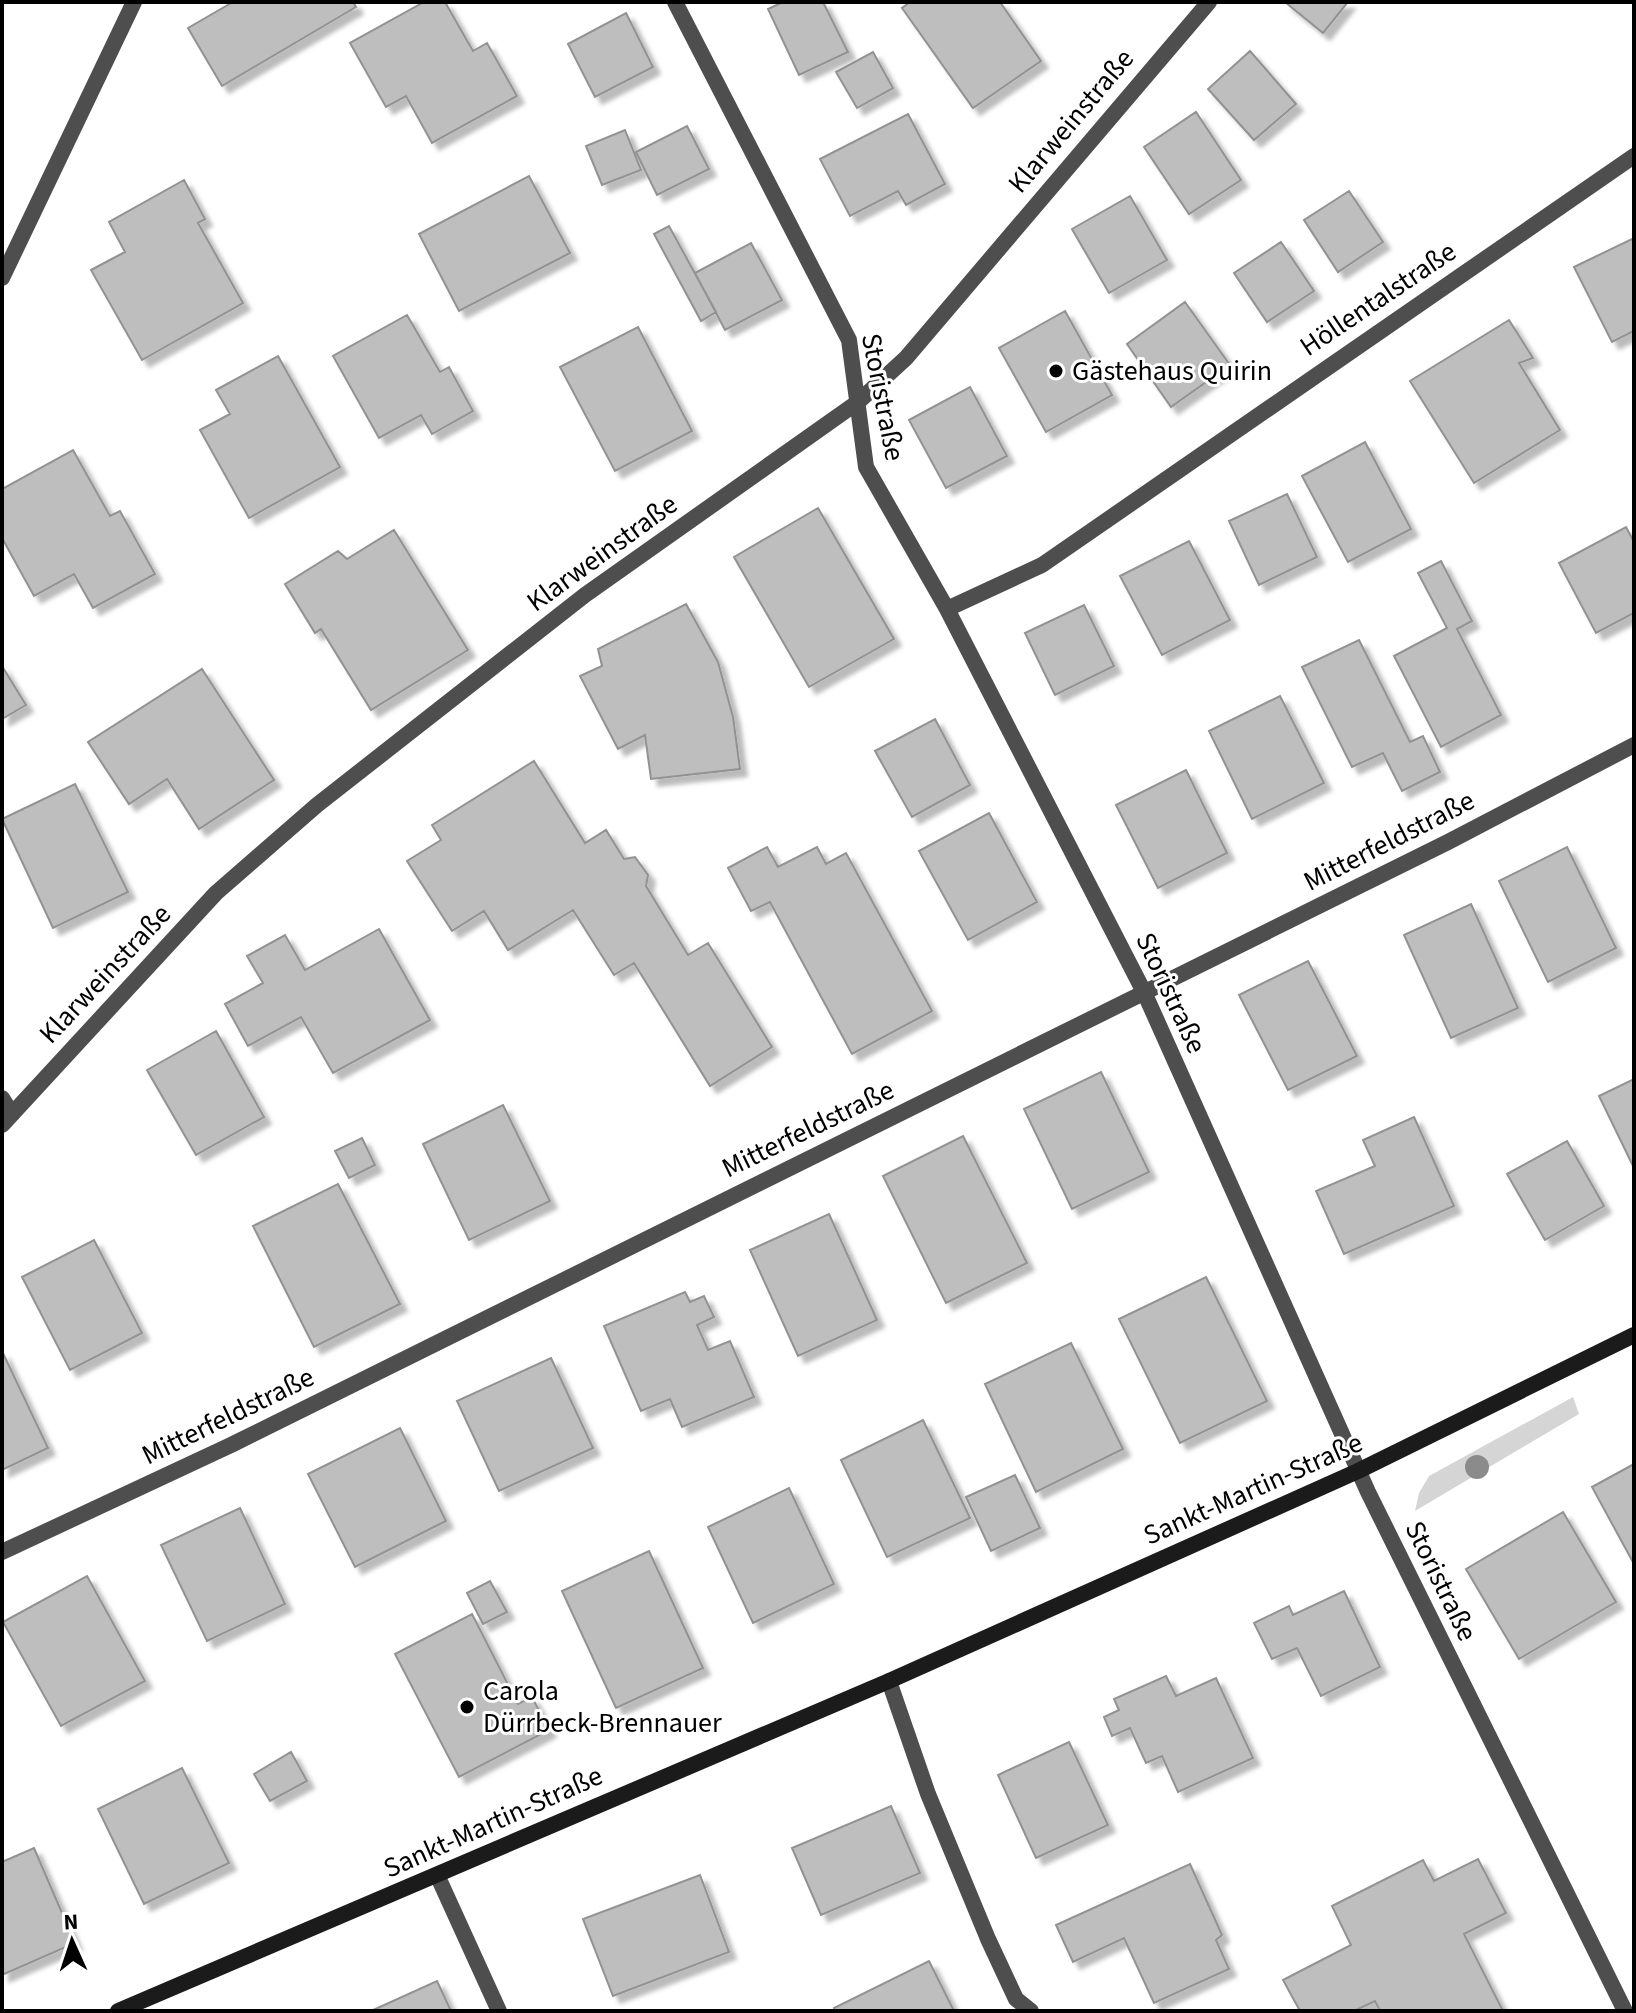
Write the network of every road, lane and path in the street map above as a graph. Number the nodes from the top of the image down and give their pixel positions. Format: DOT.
graph roads {
  1 [pos="134,2"];
  2 [pos="675,2"];
  3 [pos="1209,2"];
  4 [pos="1634,156"];
  5 [pos="2,278"];
  6 [pos="858,402"];
  7 [pos="947,609"];
  8 [pos="1634,745"];
  9 [pos="1144,992"];
  10 [pos="2,1098"];
  11 [pos="7,1120"];
  12 [pos="1634,1335"];
  13 [pos="1358,1471"];
  14 [pos="2,1552"];
  15 [pos="889,1681"];
  16 [pos="438,1877"];
  17 [pos="118,2011"];
  18 [pos="499,2011"];
  19 [pos="1031,2011"];
  20 [pos="1625,2011"];
  1 -- 5 [label="street"];
  2 -- 6 [label="street, Storistraße"];
  3 -- 6 [label="street, Klarweinstraße"];
  4 -- 7 [label="street, Höllentalstraße"];
  6 -- 7 [label="street, Storistraße"];
  6 -- 11 [label="street, Klarweinstraße"];
  7 -- 9 [label="street, Storistraße"];
  8 -- 9 [label="street, Mitterfeldstraße"];
  9 -- 13 [label="street, Storistraße"];
  9 -- 14 [label="street, Mitterfeldstraße"];
  10 -- 11 [label="street"];
  12 -- 13 [label="main road, Sankt-Martin-Straße"];
  13 -- 15 [label="main road, Sankt-Martin-Straße"];
  13 -- 20 [label="street, Storistraße"];
  15 -- 16 [label="main road, Sankt-Martin-Straße"];
  15 -- 19 [label="street"];
  16 -- 17 [label="main road, Sankt-Martin-Straße"];
  16 -- 18 [label="street"];
}
